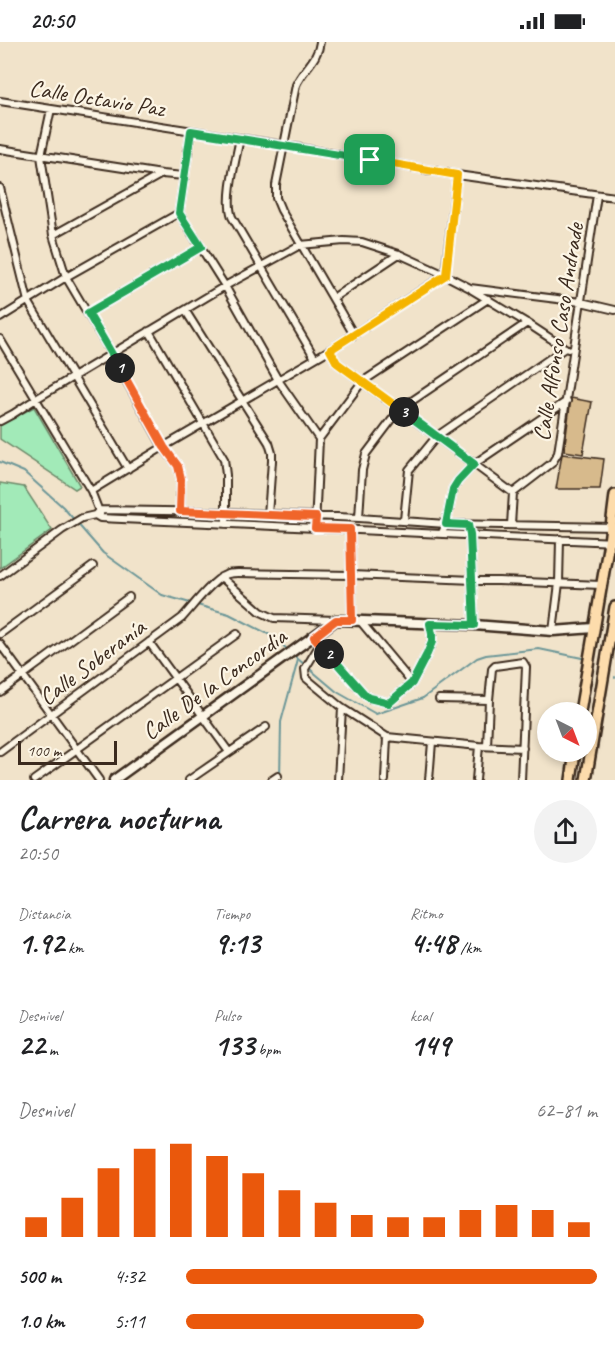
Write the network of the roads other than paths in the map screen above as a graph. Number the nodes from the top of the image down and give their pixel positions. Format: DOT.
graph roads {
  1 [pos="320,42"];
  2 [pos="0,101"];
  3 [pos="51,109"];
  4 [pos="191,131"];
  5 [pos="240,138"];
  6 [pos="284,145"];
  7 [pos="0,149"];
  8 [pos="40,156"];
  9 [pos="162,174"];
  10 [pos="457,175"];
  11 [pos="184,176"];
  12 [pos="0,188"];
  13 [pos="597,195"];
  14 [pos="615,197"];
  15 [pos="179,213"];
  16 [pos="53,235"];
  17 [pos="300,245"];
  18 [pos="201,247"];
  19 [pos="399,254"];
  20 [pos="260,266"];
  21 [pos="446,275"];
  22 [pos="66,277"];
  23 [pos="225,286"];
  24 [pos="470,288"];
  25 [pos="333,298"];
  26 [pos="488,299"];
  27 [pos="28,301"];
  28 [pos="581,302"];
  29 [pos="185,310"];
  30 [pos="615,310"];
  31 [pos="88,313"];
  32 [pos="0,318"];
  33 [pos="527,323"];
  34 [pos="149,331"];
  35 [pos="354,335"];
  36 [pos="0,339"];
  37 [pos="565,348"];
  38 [pos="575,349"];
  39 [pos="330,350"];
  40 [pos="111,353"];
  41 [pos="315,358"];
  42 [pos="72,377"];
  43 [pos="279,380"];
  44 [pos="362,382"];
  45 [pos="36,399"];
  46 [pos="567,401"];
  47 [pos="242,402"];
  48 [pos="400,409"];
  49 [pos="0,421"];
  50 [pos="203,425"];
  51 [pos="437,436"];
  52 [pos="320,439"];
  53 [pos="164,447"];
  54 [pos="474,464"];
  55 [pos="128,469"];
  56 [pos="91,491"];
  57 [pos="513,493"];
  58 [pos="615,495"];
  59 [pos="180,511"];
  60 [pos="226,512"];
  61 [pos="98,514"];
  62 [pos="268,515"];
  63 [pos="316,517"];
  64 [pos="359,518"];
  65 [pos="404,520"];
  66 [pos="226,524"];
  67 [pos="446,524"];
  68 [pos="468,525"];
  69 [pos="511,525"];
  70 [pos="613,526"];
  71 [pos="315,528"];
  72 [pos="350,529"];
  73 [pos="442,533"];
  74 [pos="470,534"];
  75 [pos="561,539"];
  76 [pos="612,542"];
  77 [pos="93,567"];
  78 [pos="351,575"];
  79 [pos="0,576"];
  80 [pos="221,577"];
  81 [pos="472,580"];
  82 [pos="559,583"];
  83 [pos="601,585"];
  84 [pos="129,597"];
  85 [pos="615,607"];
  86 [pos="336,620"];
  87 [pos="352,620"];
  88 [pos="361,622"];
  89 [pos="430,624"];
  90 [pos="474,625"];
  91 [pos="594,628"];
  92 [pos="613,630"];
  93 [pos="554,631"];
  94 [pos="0,634"];
  95 [pos="237,634"];
  96 [pos="317,640"];
  97 [pos="149,642"];
  98 [pos="0,644"];
  99 [pos="23,675"];
  100 [pos="175,678"];
  101 [pos="412,683"];
  102 [pos="0,692"];
  103 [pos="439,699"];
  104 [pos="489,700"];
  105 [pos="582,702"];
  106 [pos="342,708"];
  107 [pos="51,714"];
  108 [pos="202,716"];
  109 [pos="266,727"];
  110 [pos="387,737"];
  111 [pos="432,742"];
  112 [pos="479,746"];
  113 [pos="487,746"];
  114 [pos="523,748"];
  115 [pos="77,749"];
  116 [pos="0,752"];
  117 [pos="229,752"];
  118 [pos="573,762"];
  119 [pos="34,780"];
  120 [pos="99,780"];
  121 [pos="114,780"];
  122 [pos="189,780"];
  123 [pos="338,780"];
  124 [pos="385,780"];
  125 [pos="429,780"];
  126 [pos="476,780"];
  127 [pos="521,780"];
  128 [pos="571,780"];
  129 [pos="586,780"];
  1 -- 6 [label="street"];
  2 -- 3 [label="street, Calle Octavio Paz"];
  3 -- 4 [label="street, Calle Octavio Paz"];
  3 -- 8 [label="street"];
  4 -- 5 [label="street, Calle Octavio Paz"];
  4 -- 11 [label="street"];
  5 -- 6 [label="street, Calle Octavio Paz"];
  5 -- 20 [label="street"];
  6 -- 10 [label="street, Calle Octavio Paz"];
  6 -- 17 [label="street"];
  7 -- 8 [label="street"];
  8 -- 9 [label="street"];
  8 -- 16 [label="street"];
  9 -- 11 [label="street"];
  9 -- 16 [label="street"];
  10 -- 13 [label="street, Calle Octavio Paz"];
  10 -- 21 [label="street"];
  11 -- 15 [label="street"];
  12 -- 27 [label="street"];
  13 -- 14 [label="street, Calle Octavio Paz"];
  13 -- 28 [label="street, Calle Alfonso Caso Andrade"];
  15 -- 18 [label="street"];
  15 -- 22 [label="street"];
  16 -- 22 [label="street"];
  17 -- 19 [label="street"];
  17 -- 20 [label="street"];
  17 -- 25 [label="street"];
  18 -- 23 [label="street"];
  18 -- 31 [label="street"];
  19 -- 21 [label="street"];
  19 -- 25 [label="street"];
  20 -- 23 [label="street"];
  20 -- 41 [label="street"];
  21 -- 24 [label="street"];
  21 -- 35 [label="street"];
  22 -- 27 [label="street"];
  22 -- 31 [label="street"];
  23 -- 29 [label="street"];
  23 -- 43 [label="street"];
  24 -- 26 [label="street"];
  24 -- 28 [label="street"];
  25 -- 35 [label="street"];
  26 -- 33 [label="street"];
  26 -- 44 [label="street"];
  27 -- 32 [label="street"];
  27 -- 42 [label="street"];
  28 -- 30 [label="street"];
  28 -- 38 [label="street, Calle Alfonso Caso Andrade"];
  29 -- 34 [label="street"];
  29 -- 47 [label="street"];
  31 -- 40 [label="street"];
  33 -- 37 [label="street"];
  33 -- 48 [label="street"];
  34 -- 40 [label="street"];
  34 -- 50 [label="street"];
  35 -- 39 [label="street"];
  36 -- 45 [label="street"];
  37 -- 38 [label="street"];
  37 -- 51 [label="street"];
  38 -- 46 [label="street, Calle Alfonso Caso Andrade"];
  39 -- 41 [label="street"];
  39 -- 44 [label="street"];
  40 -- 42 [label="street"];
  40 -- 53 [label="street"];
  41 -- 43 [label="street"];
  42 -- 45 [label="street"];
  42 -- 55 [label="street"];
  43 -- 47 [label="street"];
  43 -- 52 [label="street"];
  44 -- 48 [label="street"];
  44 -- 52 [label="street"];
  45 -- 49 [label="street"];
  45 -- 56 [label="street"];
  46 -- 54 [label="street"];
  46 -- 57 [label="street, Calle Alfonso Caso Andrade"];
  47 -- 50 [label="street"];
  47 -- 62 [label="street"];
  48 -- 51 [label="street"];
  48 -- 64 [label="street"];
  50 -- 53 [label="street"];
  50 -- 60 [label="street"];
  51 -- 54 [label="street"];
  51 -- 65 [label="street"];
  52 -- 63 [label="street"];
  53 -- 55 [label="street"];
  53 -- 59 [label="street"];
  54 -- 57 [label="street"];
  54 -- 67 [label="street"];
  55 -- 56 [label="street"];
  56 -- 61 [label="street"];
  57 -- 69 [label="street"];
  58 -- 70 [label="main road"];
  59 -- 60 [label="street"];
  59 -- 61 [label="street"];
  60 -- 62 [label="street"];
  60 -- 66 [label="street"];
  61 -- 66 [label="street"];
  61 -- 79 [label="street"];
  62 -- 63 [label="street"];
  63 -- 64 [label="street"];
  63 -- 71 [label="street"];
  64 -- 65 [label="street"];
  65 -- 67 [label="street"];
  66 -- 71 [label="street"];
  67 -- 68 [label="street"];
  67 -- 73 [label="street"];
  68 -- 69 [label="street"];
  68 -- 74 [label="street"];
  69 -- 70 [label="street"];
  70 -- 76 [label="main road"];
  71 -- 72 [label="street"];
  72 -- 73 [label="street"];
  72 -- 78 [label="street"];
  73 -- 74 [label="street"];
  74 -- 75 [label="street"];
  74 -- 81 [label="street"];
  75 -- 76 [label="street"];
  75 -- 82 [label="street"];
  76 -- 83 [label="main road"];
  77 -- 94 [label="street"];
  78 -- 80 [label="street"];
  78 -- 81 [label="street"];
  78 -- 87 [label="street"];
  80 -- 86 [label="street"];
  80 -- 97 [label="street, Calle Soberanía"];
  81 -- 82 [label="street"];
  81 -- 90 [label="street"];
  82 -- 83 [label="street"];
  82 -- 93 [label="street"];
  83 -- 91 [label="main road"];
  84 -- 99 [label="street"];
  85 -- 92 [label="main road"];
  86 -- 87 [label="street"];
  86 -- 96 [label="street, Calle De la Concordia"];
  87 -- 88 [label="street"];
  88 -- 89 [label="street"];
  88 -- 101 [label="street"];
  89 -- 90 [label="street"];
  89 -- 101 [label="street"];
  90 -- 93 [label="street"];
  91 -- 93 [label="street"];
  91 -- 105 [label="main road"];
  92 -- 129 [label="main road"];
  95 -- 100 [label="street"];
  96 -- 101 [label="street"];
  96 -- 106 [label="street"];
  96 -- 108 [label="street, Calle De la Concordia"];
  97 -- 100 [label="street"];
  97 -- 107 [label="street, Calle Soberanía"];
  98 -- 99 [label="street"];
  99 -- 102 [label="street"];
  99 -- 107 [label="street"];
  100 -- 108 [label="street"];
  100 -- 115 [label="street"];
  103 -- 104 [label="street"];
  104 -- 113 [label="street"];
  104 -- 114 [label="street"];
  106 -- 110 [label="street"];
  106 -- 123 [label="street"];
  107 -- 115 [label="street"];
  107 -- 116 [label="street, Calle Soberanía"];
  108 -- 117 [label="street"];
  108 -- 121 [label="street, Calle De la Concordia"];
  109 -- 117 [label="street"];
  110 -- 111 [label="street"];
  110 -- 124 [label="street"];
  111 -- 112 [label="street"];
  111 -- 125 [label="street"];
  112 -- 113 [label="street"];
  112 -- 126 [label="street"];
  113 -- 114 [label="street"];
  114 -- 127 [label="street"];
  115 -- 119 [label="street"];
  115 -- 120 [label="street"];
  117 -- 122 [label="street"];
  118 -- 128 [label="main road"];
}
